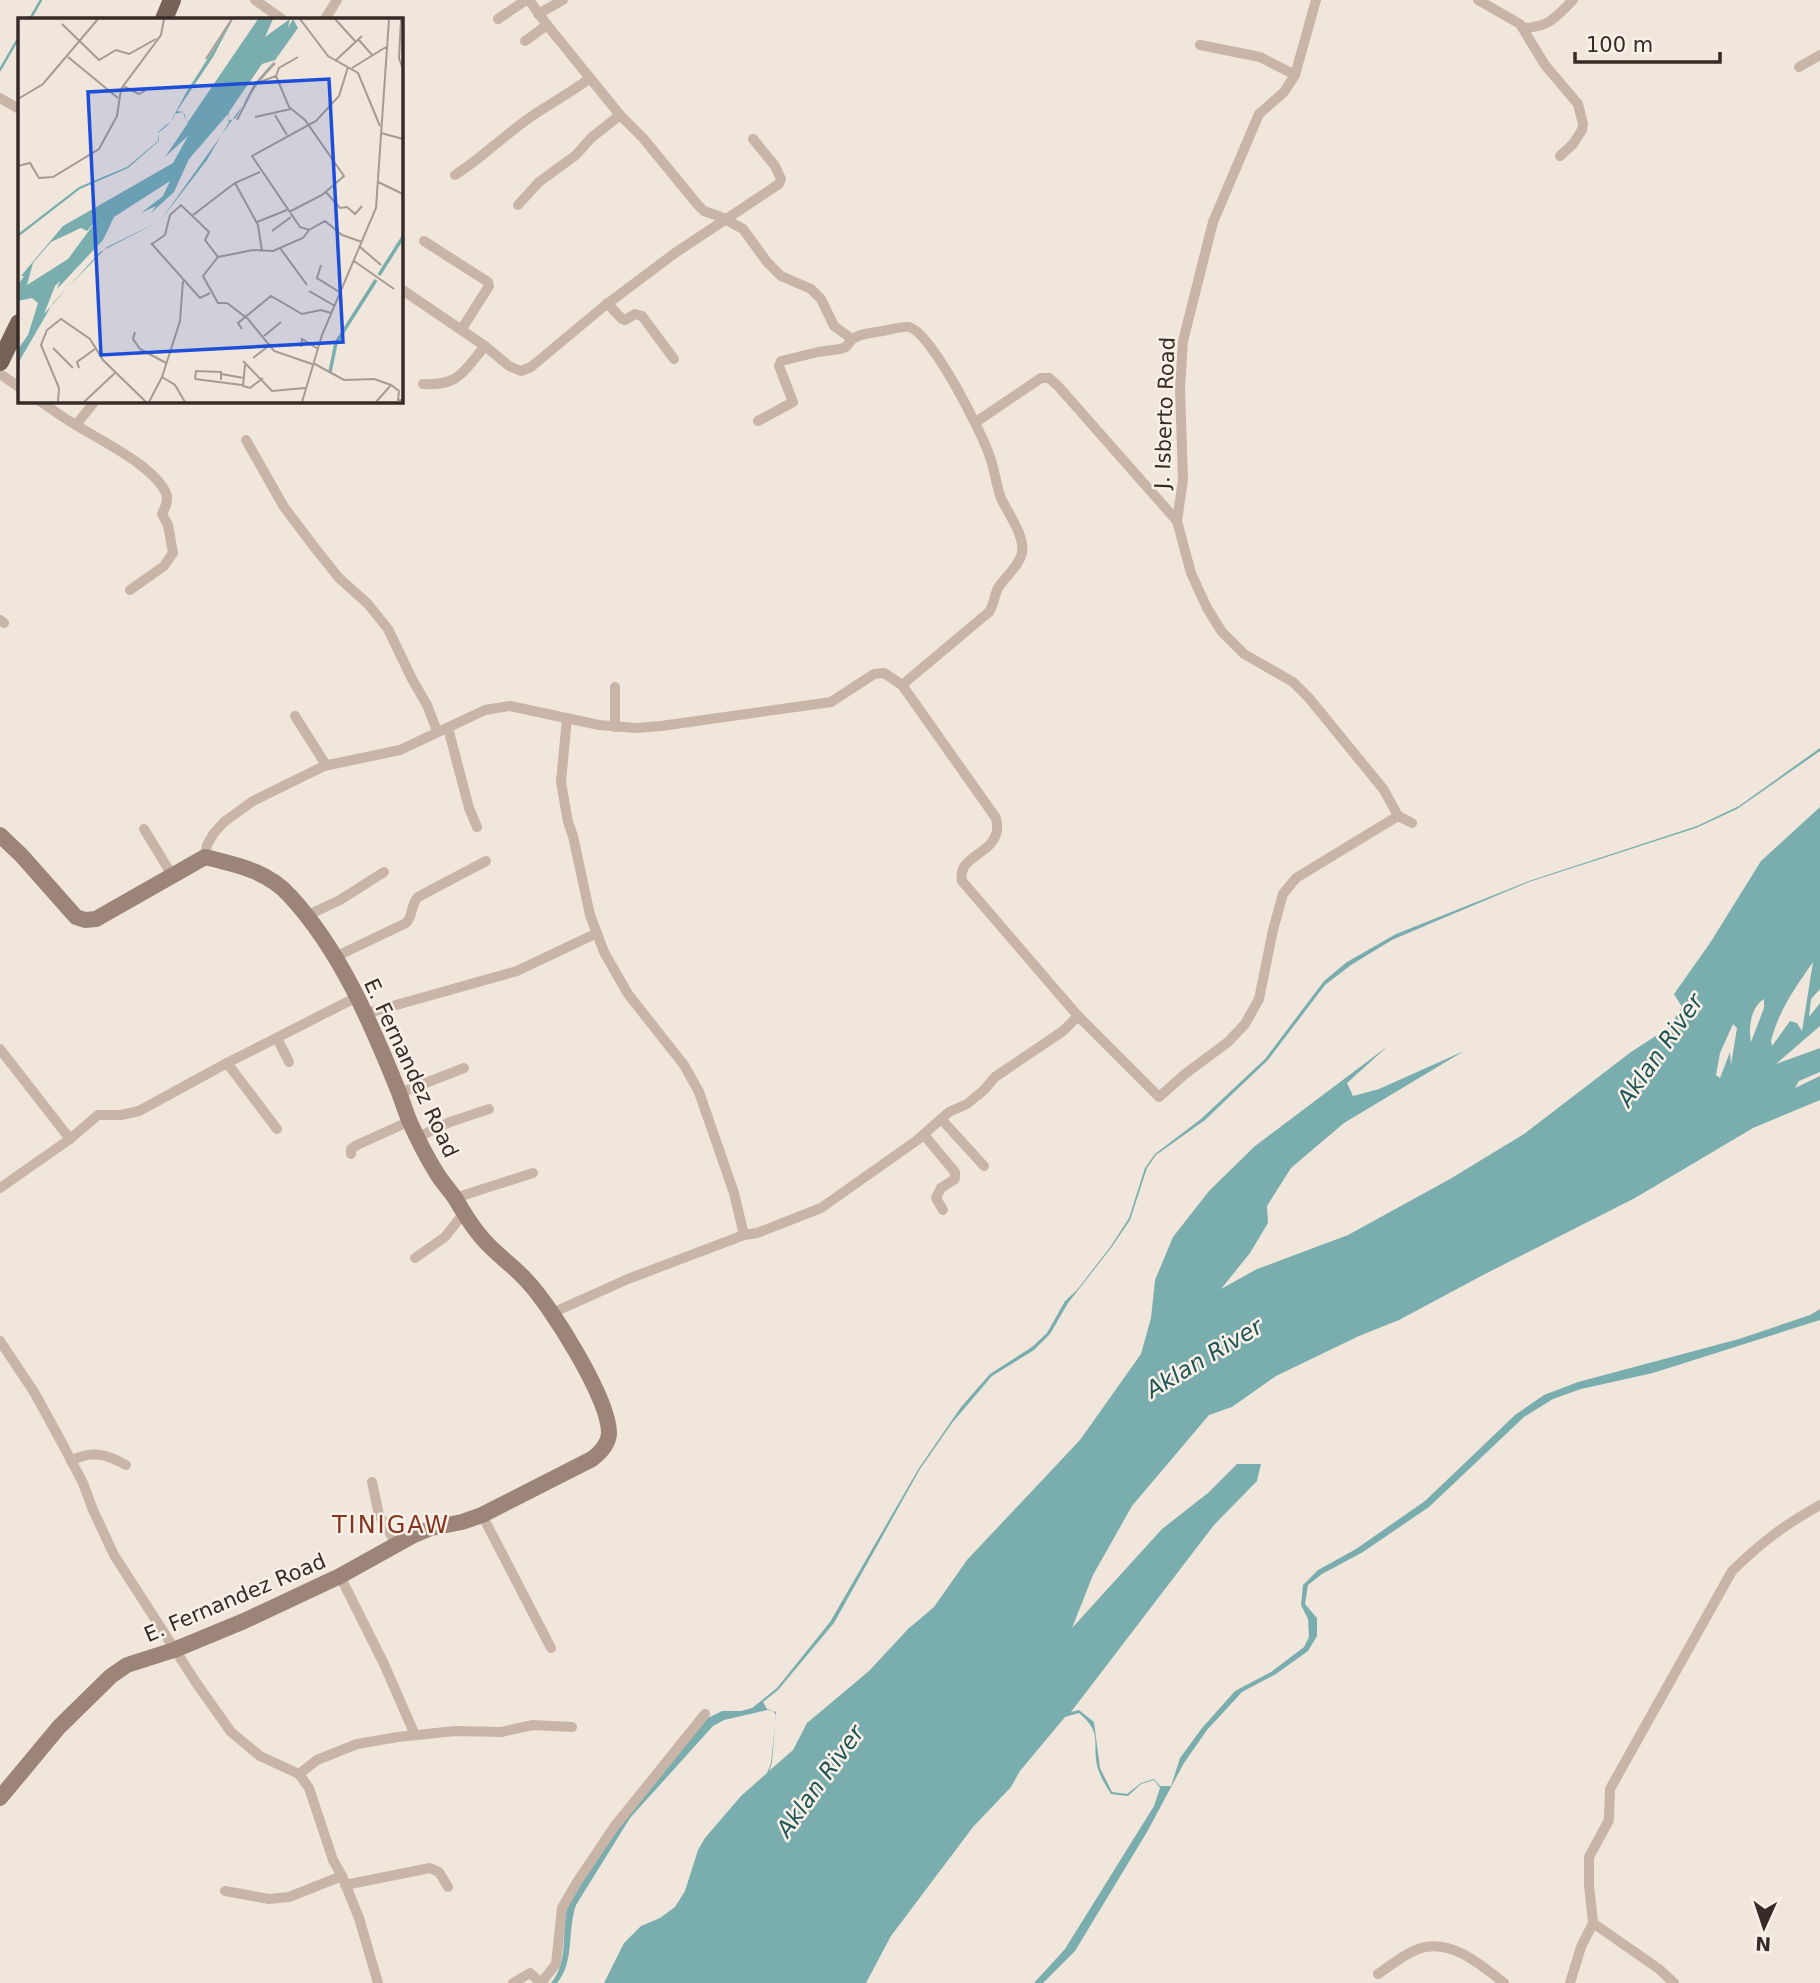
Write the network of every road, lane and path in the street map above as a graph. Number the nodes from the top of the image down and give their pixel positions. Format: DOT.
graph roads {
  1 [pos="172,0"];
  2 [pos="255,0"];
  3 [pos="337,0"];
  4 [pos="527,0"];
  5 [pos="563,0"];
  6 [pos="1316,0"];
  7 [pos="1478,0"];
  8 [pos="1573,0"];
  9 [pos="538,14"];
  10 [pos="164,18"];
  11 [pos="281,18"];
  12 [pos="326,18"];
  13 [pos="498,19"];
  14 [pos="547,25"];
  15 [pos="1523,28"];
  16 [pos="525,41"];
  17 [pos="1200,45"];
  18 [pos="1820,55"];
  19 [pos="1799,67"];
  20 [pos="1296,75"];
  21 [pos="590,78"];
  22 [pos="0,98"];
  23 [pos="18,108"];
  24 [pos="620,115"];
  25 [pos="753,139"];
  26 [pos="1560,156"];
  27 [pos="455,174"];
  28 [pos="518,205"];
  29 [pos="727,219"];
  30 [pos="424,241"];
  31 [pos="402,290"];
  32 [pos="607,303"];
  33 [pos="18,325"];
  34 [pos="461,330"];
  35 [pos="852,339"];
  36 [pos="485,346"];
  37 [pos="2,351"];
  38 [pos="674,359"];
  39 [pos="0,374"];
  40 [pos="423,384"];
  41 [pos="18,386"];
  42 [pos="42,402"];
  43 [pos="94,402"];
  44 [pos="758,421"];
  45 [pos="976,422"];
  46 [pos="76,425"];
  47 [pos="246,440"];
  48 [pos="1177,521"];
  49 [pos="130,590"];
  50 [pos="902,685"];
  51 [pos="615,687"];
  52 [pos="295,716"];
  53 [pos="567,718"];
  54 [pos="615,727"];
  55 [pos="443,729"];
  56 [pos="326,765"];
  57 [pos="1398,816"];
  58 [pos="1412,823"];
  59 [pos="477,828"];
  60 [pos="144,829"];
  61 [pos="0,835"];
  62 [pos="205,857"];
  63 [pos="486,861"];
  64 [pos="384,872"];
  65 [pos="172,874"];
  66 [pos="306,916"];
  67 [pos="597,933"];
  68 [pos="335,957"];
  69 [pos="355,998"];
  70 [pos="364,1014"];
  71 [pos="1078,1016"];
  72 [pos="277,1038"];
  73 [pos="0,1049"];
  74 [pos="289,1062"];
  75 [pos="226,1063"];
  76 [pos="464,1068"];
  77 [pos="400,1093"];
  78 [pos="489,1109"];
  79 [pos="942,1120"];
  80 [pos="410,1121"];
  81 [pos="276,1129"];
  82 [pos="924,1135"];
  83 [pos="418,1137"];
  84 [pos="70,1139"];
  85 [pos="351,1154"];
  86 [pos="984,1167"];
  87 [pos="533,1173"];
  88 [pos="0,1188"];
  89 [pos="455,1198"];
  90 [pos="943,1210"];
  91 [pos="463,1214"];
  92 [pos="744,1235"];
  93 [pos="415,1258"];
  94 [pos="552,1313"];
  95 [pos="0,1341"];
  96 [pos="71,1461"];
  97 [pos="126,1465"];
  98 [pos="372,1482"];
  99 [pos="1820,1505"];
  100 [pos="482,1515"];
  101 [pos="397,1545"];
  102 [pos="340,1576"];
  103 [pos="551,1648"];
  104 [pos="174,1650"];
  105 [pos="705,1714"];
  106 [pos="572,1727"];
  107 [pos="415,1735"];
  108 [pos="299,1774"];
  109 [pos="5,1780"];
  110 [pos="0,1798"];
  111 [pos="344,1880"];
  112 [pos="448,1887"];
  113 [pos="225,1891"];
  114 [pos="1593,1923"];
  115 [pos="1378,1974"];
  116 [pos="378,1983"];
  117 [pos="513,1983"];
  118 [pos="541,1983"];
  119 [pos="1504,1983"];
  120 [pos="1570,1983"];
  121 [pos="1674,1983"];
  1 -- 10 [label="main road"];
  2 -- 11 [label="street"];
  3 -- 12 [label="street"];
  4 -- 9 [label="street"];
  4 -- 13 [label="street"];
  5 -- 9 [label="street"];
  6 -- 20 [label="street, J. Isberto Road"];
  7 -- 15 [label="street"];
  8 -- 15 [label="street"];
  9 -- 14 [label="street"];
  14 -- 16 [label="street"];
  14 -- 21 [label="street"];
  15 -- 26 [label="street"];
  17 -- 20 [label="street"];
  18 -- 19 [label="street"];
  20 -- 48 [label="street, J. Isberto Road"];
  21 -- 24 [label="street"];
  21 -- 27 [label="street"];
  22 -- 23 [label="street"];
  24 -- 28 [label="street"];
  24 -- 29 [label="street"];
  25 -- 29 [label="street"];
  29 -- 32 [label="street"];
  29 -- 35 [label="street"];
  30 -- 34 [label="street"];
  31 -- 34 [label="street"];
  32 -- 36 [label="street"];
  32 -- 38 [label="street"];
  33 -- 37 [label="main road"];
  34 -- 36 [label="street"];
  35 -- 44 [label="street"];
  35 -- 45 [label="street"];
  36 -- 40 [label="street"];
  39 -- 41 [label="street"];
  42 -- 46 [label="street"];
  43 -- 46 [label="street"];
  45 -- 48 [label="street"];
  45 -- 50 [label="street"];
  46 -- 49 [label="street"];
  47 -- 55 [label="street"];
  48 -- 57 [label="street"];
  50 -- 54 [label="street"];
  50 -- 71 [label="street"];
  51 -- 54 [label="street"];
  52 -- 56 [label="street"];
  53 -- 54 [label="street"];
  53 -- 55 [label="street"];
  53 -- 67 [label="street"];
  55 -- 56 [label="street"];
  55 -- 59 [label="street"];
  56 -- 62 [label="street"];
  57 -- 58 [label="street"];
  57 -- 71 [label="street"];
  60 -- 65 [label="street"];
  61 -- 65 [label="street"];
  62 -- 65 [label="street"];
  62 -- 66 [label="street, E. Fernandez Road"];
  63 -- 68 [label="street"];
  64 -- 66 [label="street"];
  66 -- 68 [label="street, E. Fernandez Road"];
  67 -- 70 [label="street"];
  67 -- 92 [label="street"];
  68 -- 69 [label="street, E. Fernandez Road"];
  69 -- 70 [label="street, E. Fernandez Road"];
  69 -- 72 [label="street"];
  70 -- 77 [label="street, E. Fernandez Road"];
  71 -- 79 [label="street"];
  72 -- 74 [label="street"];
  72 -- 75 [label="street"];
  73 -- 84 [label="street"];
  75 -- 81 [label="street"];
  75 -- 84 [label="street"];
  76 -- 77 [label="street"];
  77 -- 80 [label="street, E. Fernandez Road"];
  78 -- 83 [label="street"];
  79 -- 82 [label="street"];
  79 -- 86 [label="street"];
  80 -- 83 [label="street, E. Fernandez Road"];
  80 -- 85 [label="street"];
  82 -- 90 [label="street"];
  82 -- 92 [label="street"];
  83 -- 89 [label="street, E. Fernandez Road"];
  84 -- 88 [label="street"];
  87 -- 89 [label="street"];
  89 -- 91 [label="street, E. Fernandez Road"];
  91 -- 93 [label="street"];
  91 -- 94 [label="street, E. Fernandez Road"];
  92 -- 94 [label="street"];
  94 -- 100 [label="street, E. Fernandez Road"];
  95 -- 96 [label="street"];
  96 -- 97 [label="street"];
  96 -- 104 [label="street"];
  98 -- 101 [label="street"];
  99 -- 114 [label="street"];
  100 -- 101 [label="street, E. Fernandez Road"];
  100 -- 103 [label="street"];
  101 -- 102 [label="street, E. Fernandez Road"];
  102 -- 104 [label="street, E. Fernandez Road"];
  102 -- 107 [label="street"];
  104 -- 108 [label="street"];
  104 -- 109 [label="street, E. Fernandez Road"];
  105 -- 118 [label="street"];
  106 -- 107 [label="street"];
  107 -- 108 [label="street"];
  108 -- 111 [label="street"];
  109 -- 110 [label="street, E. Fernandez Road"];
  111 -- 112 [label="street"];
  111 -- 113 [label="street"];
  111 -- 116 [label="street"];
  114 -- 120 [label="street"];
  114 -- 121 [label="street"];
  115 -- 119 [label="street"];
  117 -- 118 [label="street"];
}
